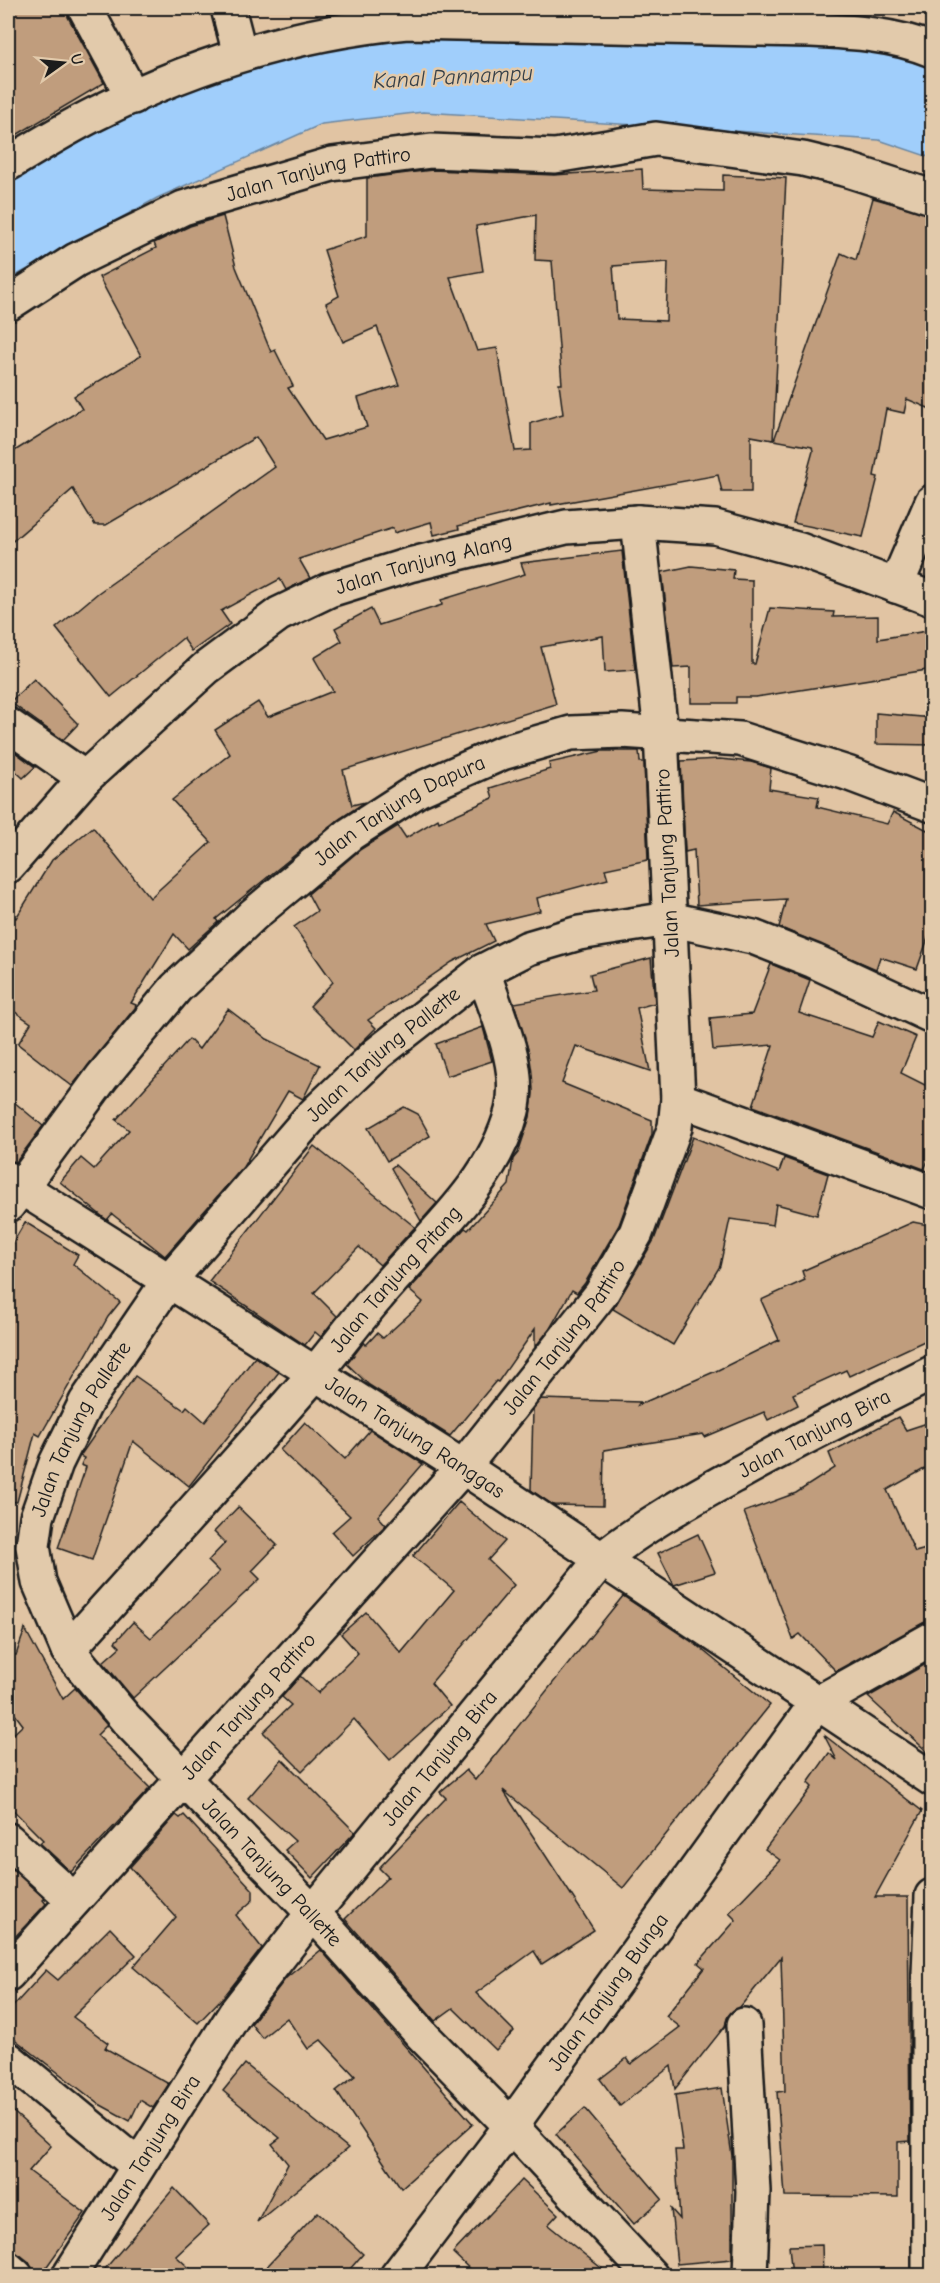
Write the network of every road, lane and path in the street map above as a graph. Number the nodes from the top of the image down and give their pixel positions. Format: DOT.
graph roads {
  1 [pos="85,8"];
  2 [pos="228,8"];
  3 [pos="933,50"];
  4 [pos="240,54"];
  5 [pos="133,97"];
  6 [pos="8,164"];
  7 [pos="933,197"];
  8 [pos="8,304"];
  9 [pos="933,502"];
  10 [pos="638,522"];
  11 [pos="896,586"];
  12 [pos="933,599"];
  13 [pos="8,725"];
  14 [pos="661,733"];
  15 [pos="85,778"];
  16 [pos="933,806"];
  17 [pos="8,866"];
  18 [pos="669,919"];
  19 [pos="483,970"];
  20 [pos="933,1016"];
  21 [pos="678,1099"];
  22 [pos="12,1190"];
  23 [pos="933,1192"];
  24 [pos="168,1282"];
  25 [pos="933,1373"];
  26 [pos="314,1375"];
  27 [pos="463,1467"];
  28 [pos="602,1559"];
  29 [pos="933,1639"];
  30 [pos="68,1650"];
  31 [pos="816,1704"];
  32 [pos="184,1778"];
  33 [pos="933,1779"];
  34 [pos="8,1840"];
  35 [pos="933,1896"];
  36 [pos="74,1900"];
  37 [pos="312,1913"];
  38 [pos="8,1974"];
  39 [pos="744,2025"];
  40 [pos="8,2058"];
  41 [pos="511,2126"];
  42 [pos="137,2165"];
  43 [pos="8,2269"];
  44 [pos="16,2276"];
  45 [pos="69,2276"];
  46 [pos="397,2276"];
  47 [pos="651,2276"];
  48 [pos="750,2276"];
  49 [pos="929,2276"];
  1 -- 5 [label="street"];
  2 -- 4 [label="street"];
  3 -- 4 [label="street"];
  4 -- 5 [label="street"];
  5 -- 6 [label="street"];
  7 -- 8 [label="street, Jalan Tanjung Pattiro"];
  9 -- 11 [label="street"];
  10 -- 11 [label="street, Jalan Tanjung Alang"];
  10 -- 14 [label="street, Jalan Tanjung Pattiro"];
  10 -- 15 [label="street, Jalan Tanjung Alang"];
  11 -- 12 [label="street, Jalan Tanjung Alang"];
  13 -- 15 [label="street"];
  14 -- 16 [label="street, Jalan Tanjung Dapura"];
  14 -- 18 [label="street, Jalan Tanjung Pattiro"];
  14 -- 22 [label="street, Jalan Tanjung Dapura"];
  15 -- 17 [label="street, Jalan Tanjung Alang"];
  18 -- 19 [label="street, Jalan Tanjung Pallette"];
  18 -- 20 [label="street, Jalan Tanjung Pallette"];
  18 -- 21 [label="street, Jalan Tanjung Pattiro"];
  19 -- 24 [label="street, Jalan Tanjung Pallette"];
  19 -- 26 [label="street, Jalan Tanjung Pitang"];
  21 -- 23 [label="street"];
  21 -- 27 [label="street, Jalan Tanjung Pattiro"];
  22 -- 24 [label="street, Jalan Tanjung Ranggas"];
  24 -- 26 [label="street, Jalan Tanjung Ranggas"];
  24 -- 30 [label="street, Jalan Tanjung Pallette"];
  25 -- 28 [label="street, Jalan Tanjung Bira"];
  26 -- 27 [label="street, Jalan Tanjung Ranggas"];
  26 -- 30 [label="street, Jalan Tanjung Pitang"];
  27 -- 28 [label="street, Jalan Tanjung Ranggas"];
  27 -- 32 [label="street, Jalan Tanjung Pattiro"];
  28 -- 31 [label="street, Jalan Tanjung Ranggas"];
  28 -- 37 [label="street, Jalan Tanjung Bira"];
  29 -- 31 [label="street"];
  30 -- 32 [label="street, Jalan Tanjung Pallette"];
  31 -- 33 [label="street, Jalan Tanjung Ranggas"];
  31 -- 41 [label="street, Jalan Tanjung Bunga"];
  32 -- 36 [label="street, Jalan Tanjung Pattiro"];
  32 -- 37 [label="street, Jalan Tanjung Pallette"];
  34 -- 36 [label="street"];
  35 -- 49 [label="street"];
  36 -- 38 [label="street, Jalan Tanjung Pattiro"];
  37 -- 41 [label="street, Jalan Tanjung Pallette"];
  37 -- 42 [label="street, Jalan Tanjung Bira"];
  39 -- 48 [label="street"];
  40 -- 42 [label="street"];
  41 -- 46 [label="street, Jalan Tanjung Bunga"];
  41 -- 47 [label="street, Jalan Tanjung Pallette"];
  42 -- 45 [label="street, Jalan Tanjung Bira"];
  43 -- 44 [label="street"];
}
